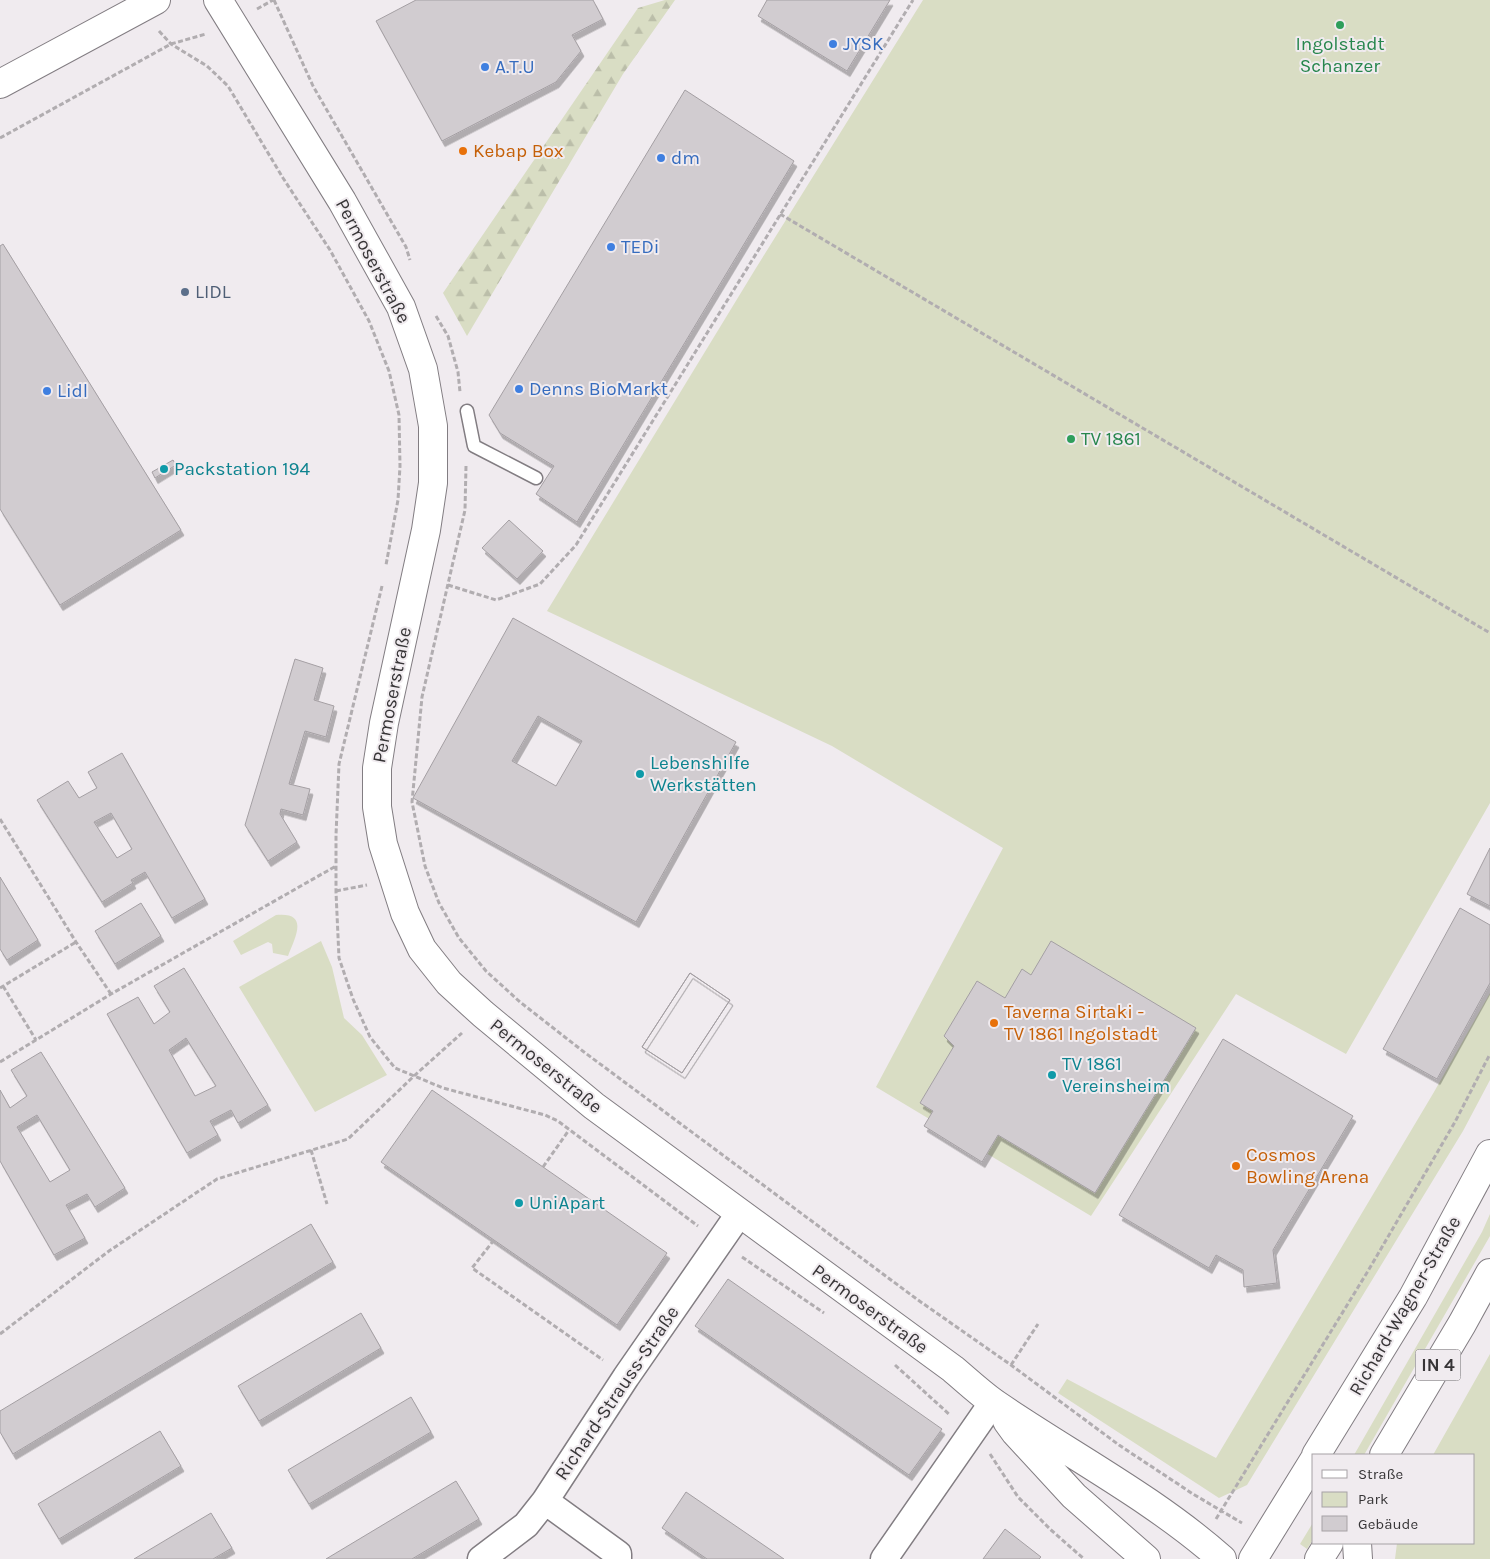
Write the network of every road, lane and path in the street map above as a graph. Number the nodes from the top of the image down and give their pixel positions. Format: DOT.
graph roads {
  1 [pos="156,0"];
  2 [pos="274,0"];
  3 [pos="913,0"];
  4 [pos="224,11"];
  5 [pos="171,44"];
  6 [pos="0,84"];
  7 [pos="0,138"];
  8 [pos="780,214"];
  9 [pos="411,262"];
  10 [pos="434,310"];
  11 [pos="460,397"];
  12 [pos="467,411"];
  13 [pos="465,457"];
  14 [pos="536,478"];
  15 [pos="385,572"];
  16 [pos="383,582"];
  17 [pos="448,585"];
  18 [pos="1490,633"];
  19 [pos="0,819"];
  20 [pos="336,866"];
  21 [pos="76,942"];
  22 [pos="2,987"];
  23 [pos="111,994"];
  24 [pos="483,1014"];
  25 [pos="36,1040"];
  26 [pos="1490,1054"];
  27 [pos="0,1062"];
  28 [pos="414,1076"];
  29 [pos="568,1130"];
  30 [pos="311,1150"];
  31 [pos="1490,1154"];
  32 [pos="543,1167"];
  33 [pos="327,1204"];
  34 [pos="739,1214"];
  35 [pos="494,1240"];
  36 [pos="720,1242"];
  37 [pos="1490,1273"];
  38 [pos="824,1314"];
  39 [pos="1038,1324"];
  40 [pos="0,1334"];
  41 [pos="894,1364"];
  42 [pos="1012,1365"];
  43 [pos="626,1377"];
  44 [pos="993,1402"];
  45 [pos="970,1434"];
  46 [pos="1317,1454"];
  47 [pos="1385,1454"];
  48 [pos="1312,1463"];
  49 [pos="545,1502"];
  50 [pos="1328,1544"];
  51 [pos="1357,1544"];
  52 [pos="481,1559"];
  53 [pos="618,1559"];
  54 [pos="884,1559"];
  55 [pos="1084,1559"];
  56 [pos="1146,1559"];
  57 [pos="1222,1559"];
  58 [pos="1253,1559"];
  59 [pos="1319,1559"];
  60 [pos="1358,1559"];
  1 -- 6 [label="street"];
  2 -- 4 [label="path"];
  2 -- 9 [label="path"];
  3 -- 8 [label="path"];
  4 -- 5 [label="path"];
  4 -- 24 [label="street, Permoserstraße"];
  5 -- 7 [label="path"];
  5 -- 15 [label="path"];
  8 -- 17 [label="path"];
  8 -- 18 [label="path"];
  10 -- 11 [label="path"];
  12 -- 14 [label="lane"];
  13 -- 17 [label="path"];
  16 -- 20 [label="path"];
  17 -- 42 [label="path"];
  19 -- 21 [label="path"];
  20 -- 23 [label="path"];
  20 -- 28 [label="path"];
  21 -- 22 [label="path"];
  21 -- 23 [label="path"];
  22 -- 25 [label="path"];
  23 -- 25 [label="path"];
  24 -- 28 [label="path"];
  24 -- 34 [label="street, Permoserstraße"];
  25 -- 27 [label="path"];
  26 -- 42 [label="path"];
  28 -- 29 [label="path"];
  28 -- 30 [label="path"];
  29 -- 32 [label="path"];
  29 -- 36 [label="path"];
  30 -- 33 [label="path"];
  30 -- 40 [label="path"];
  31 -- 46 [label="street, Richard-Wagner-Straße"];
  34 -- 36 [label="street, Richard-Strauss-Straße"];
  34 -- 44 [label="street, Permoserstraße"];
  35 -- 43 [label="path"];
  36 -- 38 [label="path"];
  36 -- 43 [label="street, Richard-Strauss-Straße"];
  37 -- 47 [label="street, IN 4"];
  39 -- 42 [label="path"];
  41 -- 45 [label="path"];
  43 -- 49 [label="street, Richard-Strauss-Straße"];
  44 -- 45 [label="street"];
  44 -- 56 [label="street, Permoserstraße"];
  44 -- 57 [label="street, Permoserstraße"];
  45 -- 54 [label="street"];
  45 -- 55 [label="path"];
  48 -- 58 [label="street"];
  49 -- 52 [label="street, Richard-Strauss-Straße"];
  49 -- 53 [label="street"];
  50 -- 59 [label="street"];
  51 -- 60 [label="street"];
}
